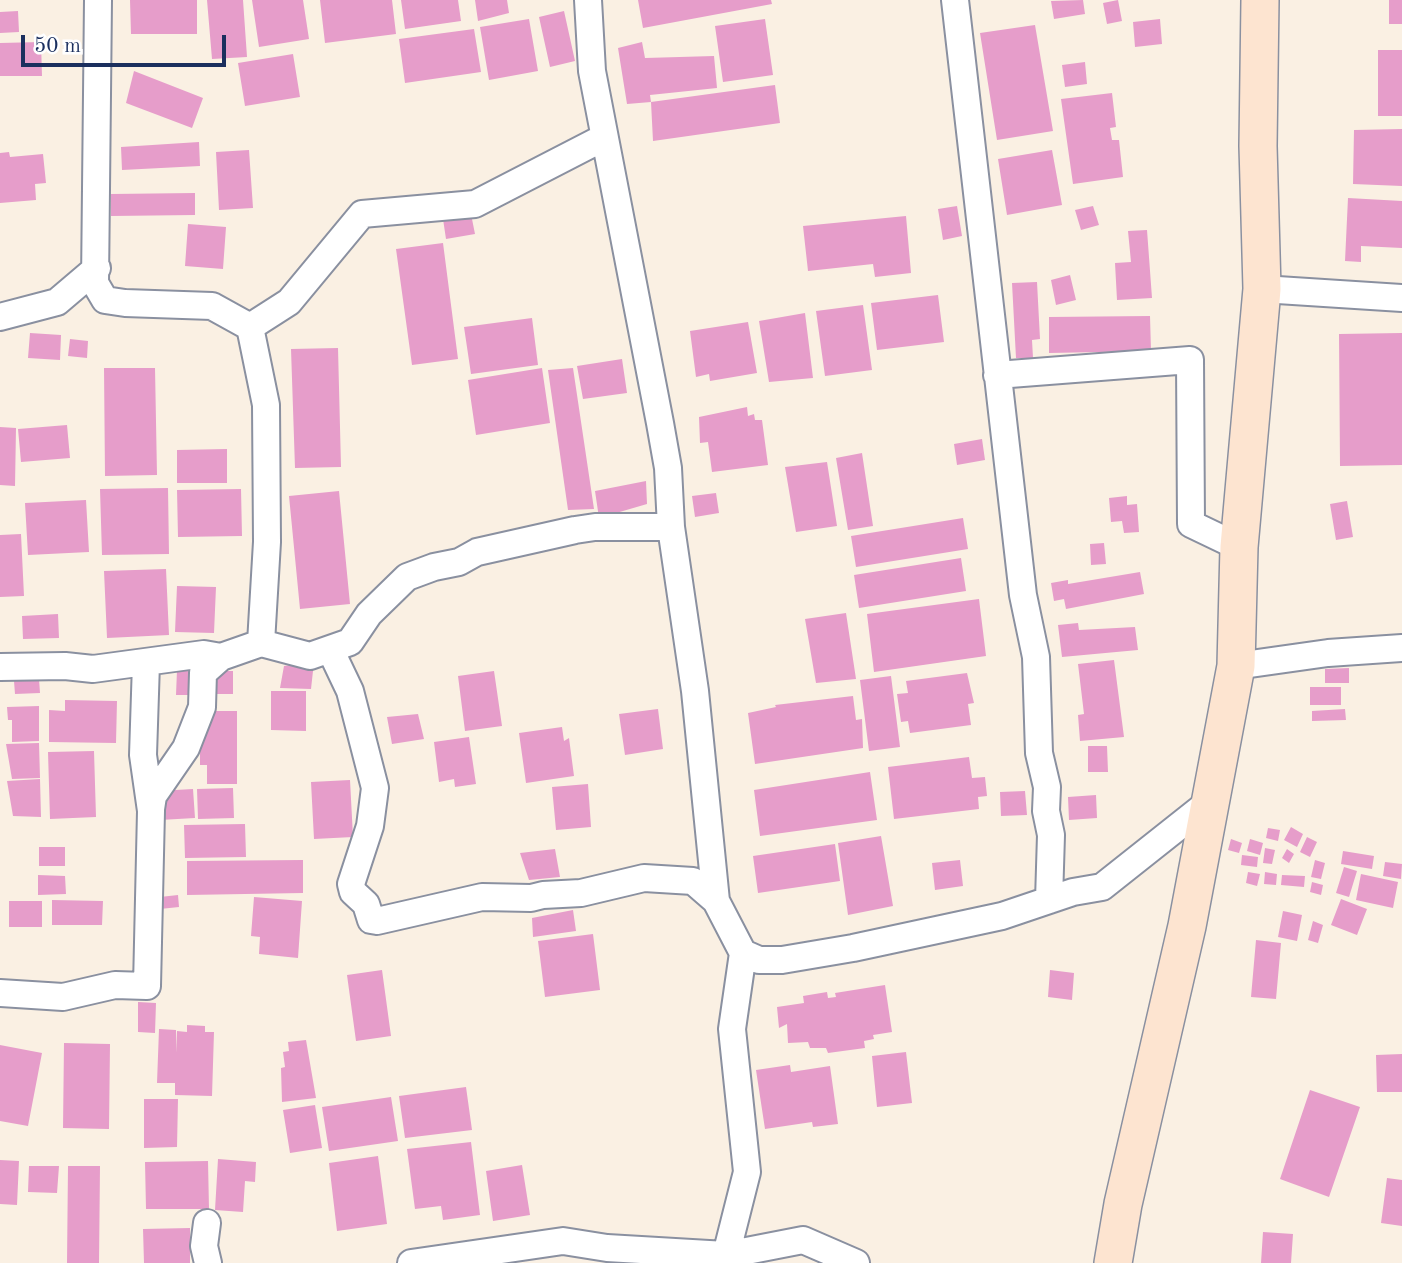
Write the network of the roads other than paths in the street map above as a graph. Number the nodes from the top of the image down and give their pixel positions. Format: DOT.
graph roads {
  1 [pos="98,0"];
  2 [pos="588,0"];
  3 [pos="955,0"];
  4 [pos="1260,0"];
  5 [pos="603,138"];
  6 [pos="97,268"];
  7 [pos="1262,289"];
  8 [pos="1402,298"];
  9 [pos="0,317"];
  10 [pos="250,327"];
  11 [pos="997,374"];
  12 [pos="671,527"];
  13 [pos="1239,547"];
  14 [pos="261,643"];
  15 [pos="1402,648"];
  16 [pos="330,649"];
  17 [pos="222,657"];
  18 [pos="146,663"];
  19 [pos="1236,666"];
  20 [pos="0,667"];
  21 [pos="1213,799"];
  22 [pos="151,811"];
  23 [pos="1051,864"];
  24 [pos="1090,889"];
  25 [pos="1049,900"];
  26 [pos="716,901"];
  27 [pos="743,953"];
  28 [pos="0,993"];
  29 [pos="207,1223"];
  30 [pos="726,1255"];
  31 [pos="208,1263"];
  32 [pos="411,1263"];
  33 [pos="856,1263"];
  34 [pos="1113,1263"];
  1 -- 6 [label="street"];
  2 -- 5 [label="street"];
  3 -- 11 [label="street"];
  4 -- 7 [label="main road"];
  5 -- 10 [label="street"];
  5 -- 12 [label="street"];
  6 -- 9 [label="street"];
  6 -- 10 [label="street"];
  7 -- 8 [label="street"];
  7 -- 13 [label="main road"];
  10 -- 14 [label="street"];
  11 -- 13 [label="street"];
  11 -- 23 [label="street"];
  12 -- 16 [label="street"];
  12 -- 26 [label="street"];
  13 -- 19 [label="main road"];
  14 -- 16 [label="street"];
  14 -- 17 [label="street"];
  15 -- 19 [label="street"];
  16 -- 26 [label="street"];
  17 -- 18 [label="street"];
  17 -- 22 [label="street"];
  18 -- 20 [label="street"];
  18 -- 22 [label="street"];
  19 -- 21 [label="main road"];
  21 -- 24 [label="street"];
  21 -- 34 [label="main road"];
  22 -- 28 [label="street"];
  23 -- 24 [label="street"];
  23 -- 25 [label="street"];
  24 -- 25 [label="street"];
  25 -- 27 [label="street"];
  26 -- 27 [label="street"];
  27 -- 30 [label="street"];
  29 -- 31 [label="street"];
  30 -- 32 [label="street"];
  30 -- 33 [label="street"];
}
